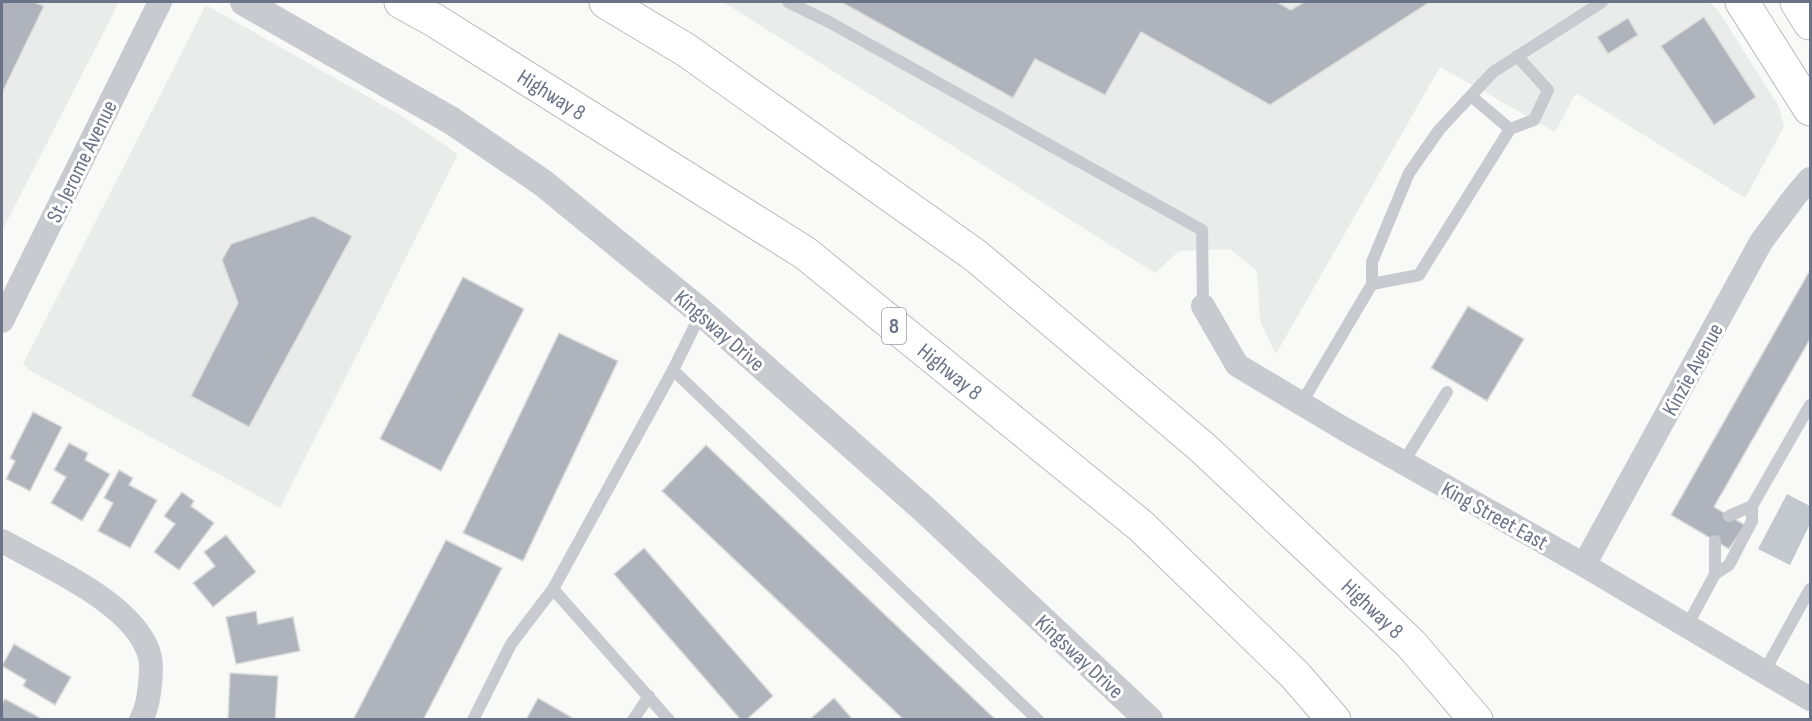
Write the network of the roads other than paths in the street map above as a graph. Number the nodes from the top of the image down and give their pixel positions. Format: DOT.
graph roads {
  1 [pos="160,2"];
  2 [pos="244,2"];
  3 [pos="401,2"];
  4 [pos="606,2"];
  5 [pos="788,2"];
  6 [pos="1602,2"];
  7 [pos="1742,2"];
  8 [pos="1797,2"];
  9 [pos="1810,23"];
  10 [pos="1517,56"];
  11 [pos="1471,96"];
  12 [pos="1810,110"];
  13 [pos="1510,129"];
  14 [pos="1810,179"];
  15 [pos="1372,284"];
  16 [pos="1203,306"];
  17 [pos="701,312"];
  18 [pos="2,321"];
  19 [pos="673,370"];
  20 [pos="1447,392"];
  21 [pos="1301,404"];
  22 [pos="1810,405"];
  23 [pos="1403,463"];
  24 [pos="1752,506"];
  25 [pos="1729,516"];
  26 [pos="1715,541"];
  27 [pos="2,542"];
  28 [pos="1584,565"];
  29 [pos="1715,574"];
  30 [pos="1810,589"];
  31 [pos="553,590"];
  32 [pos="1687,626"];
  33 [pos="1764,672"];
  34 [pos="649,696"];
  35 [pos="1810,699"];
  36 [pos="141,720"];
  37 [pos="473,720"];
  38 [pos="633,720"];
  39 [pos="669,720"];
  40 [pos="1038,720"];
  41 [pos="1149,720"];
  42 [pos="1335,720"];
  43 [pos="1476,720"];
  1 -- 18 [label="street, St. Jerome Avenue"];
  2 -- 17 [label="street, Kingsway Drive"];
  3 -- 42 [label="main road, Highway 8 / 8"];
  4 -- 43 [label="main road, Highway 8"];
  5 -- 16 [label="lane"];
  6 -- 10 [label="lane"];
  7 -- 12 [label="main road"];
  8 -- 9 [label="main road"];
  10 -- 11 [label="lane"];
  10 -- 13 [label="lane"];
  11 -- 13 [label="lane"];
  11 -- 15 [label="lane"];
  13 -- 15 [label="lane"];
  14 -- 28 [label="street, Kinzie Avenue"];
  15 -- 21 [label="lane"];
  16 -- 21 [label="street, King Street East"];
  17 -- 19 [label="lane"];
  17 -- 41 [label="street, Kingsway Drive"];
  19 -- 31 [label="lane"];
  19 -- 40 [label="lane"];
  20 -- 23 [label="lane"];
  21 -- 23 [label="street, King Street East"];
  22 -- 24 [label="lane"];
  23 -- 28 [label="street, King Street East"];
  24 -- 25 [label="lane"];
  24 -- 29 [label="lane"];
  26 -- 29 [label="lane"];
  27 -- 36 [label="street"];
  28 -- 32 [label="street, King Street East"];
  29 -- 32 [label="lane"];
  30 -- 33 [label="lane"];
  31 -- 34 [label="lane"];
  31 -- 37 [label="lane"];
  32 -- 33 [label="street, King Street East"];
  33 -- 35 [label="street, King Street East"];
  34 -- 38 [label="lane"];
  34 -- 39 [label="lane"];
}
